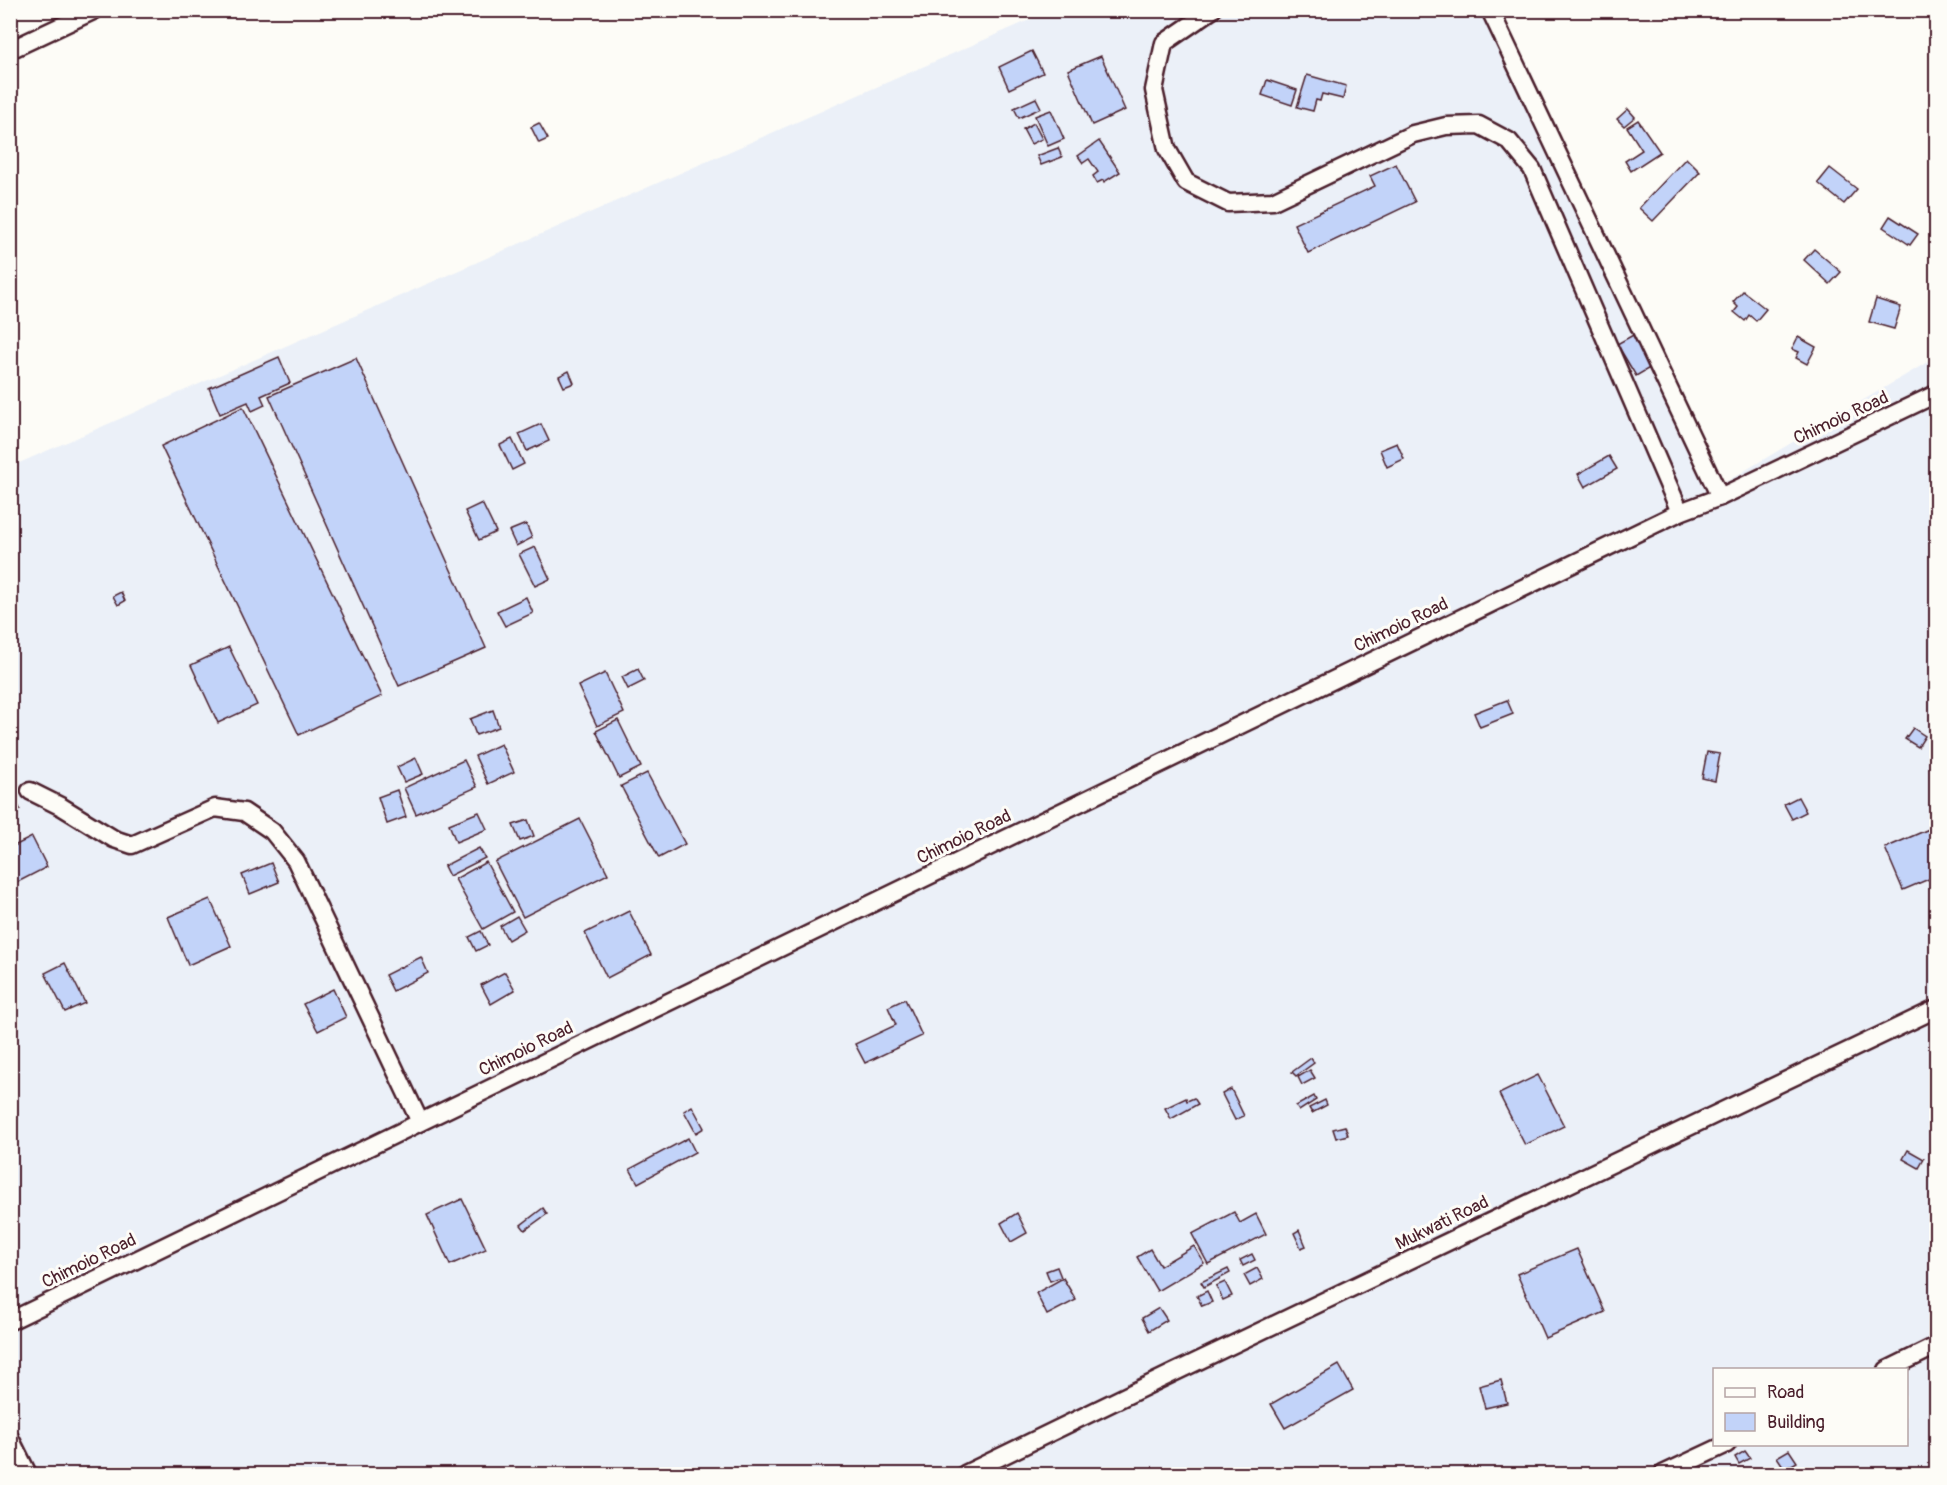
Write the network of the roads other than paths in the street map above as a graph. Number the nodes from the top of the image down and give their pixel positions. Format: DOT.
graph roads {
  1 [pos="95,10"];
  2 [pos="1212,10"];
  3 [pos="1490,10"];
  4 [pos="10,50"];
  5 [pos="1936,394"];
  6 [pos="1720,497"];
  7 [pos="1680,512"];
  8 [pos="30,791"];
  9 [pos="1936,1008"];
  10 [pos="420,1122"];
  11 [pos="10,1321"];
  12 [pos="1936,1346"];
  13 [pos="1891,1368"];
  14 [pos="10,1438"];
  15 [pos="1723,1446"];
  16 [pos="28,1474"];
  17 [pos="964,1474"];
  18 [pos="1664,1474"];
  1 -- 4 [label="street"];
  2 -- 7 [label="street"];
  3 -- 6 [label="street"];
  5 -- 6 [label="street, Chimoio Road"];
  6 -- 7 [label="street, Chimoio Road"];
  7 -- 10 [label="street, Chimoio Road"];
  8 -- 10 [label="street"];
  9 -- 17 [label="street, Mukwati Road"];
  10 -- 11 [label="street, Chimoio Road"];
  12 -- 13 [label="street"];
  14 -- 16 [label="street"];
  15 -- 18 [label="street"];
}
